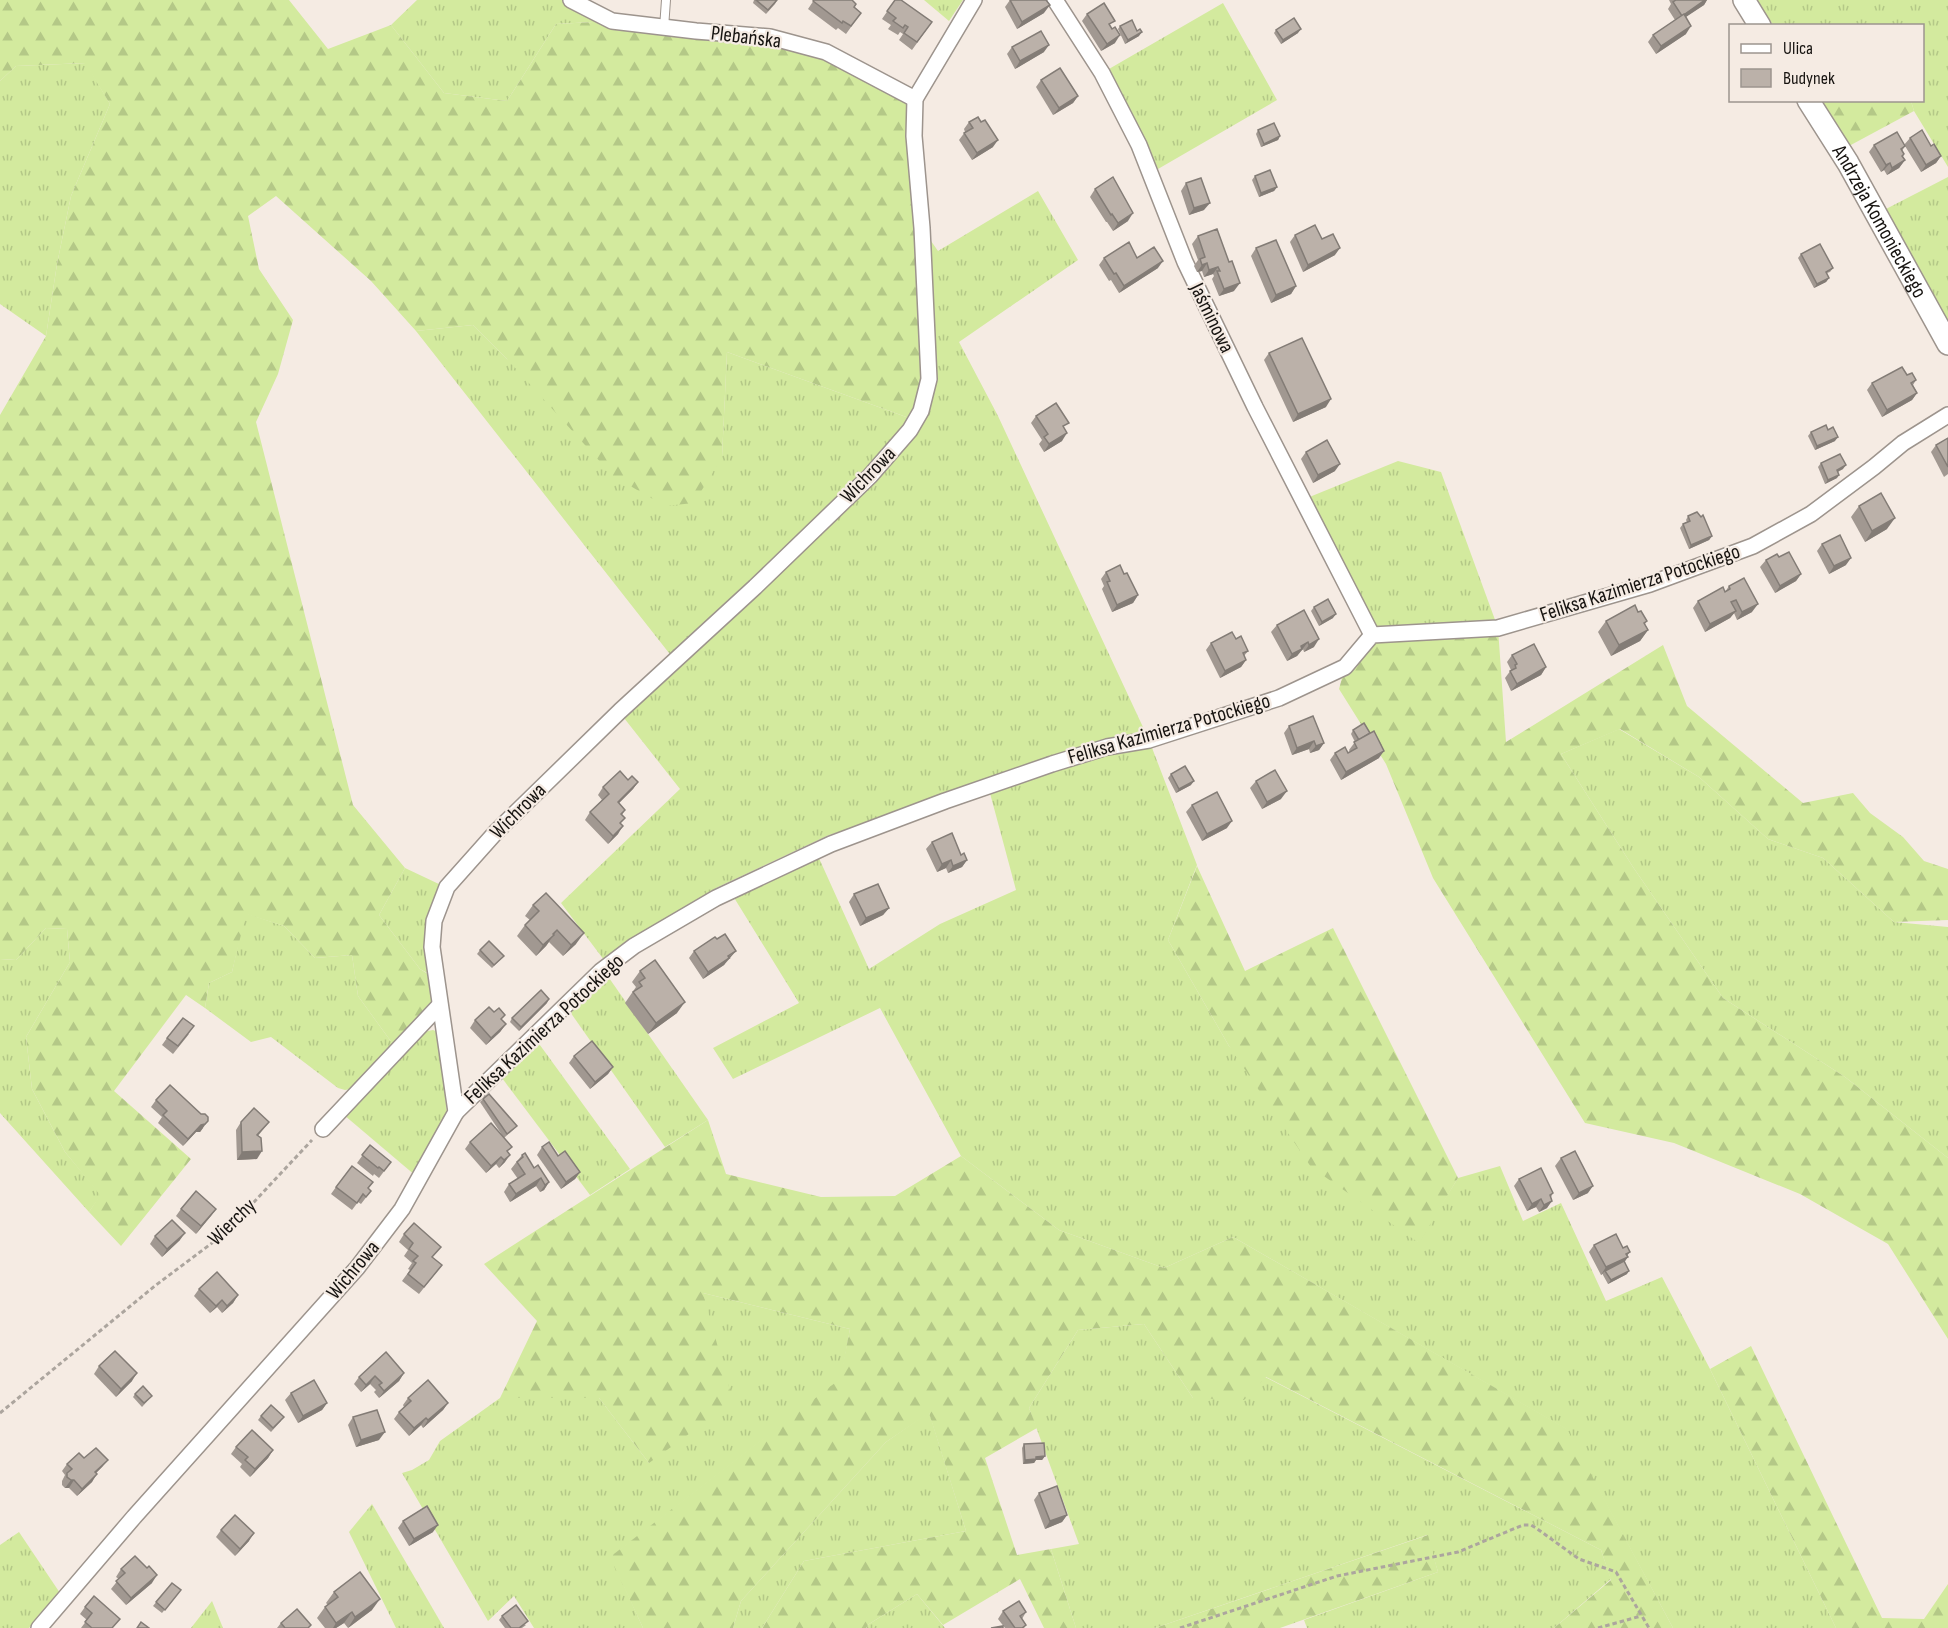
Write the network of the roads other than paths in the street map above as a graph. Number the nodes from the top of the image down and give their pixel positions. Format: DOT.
graph roads {
  1 [pos="571,0"];
  2 [pos="666,0"];
  3 [pos="974,0"];
  4 [pos="1055,0"];
  5 [pos="1744,0"];
  6 [pos="1759,24"];
  7 [pos="664,28"];
  8 [pos="915,99"];
  9 [pos="1809,102"];
  10 [pos="1948,344"];
  11 [pos="1948,416"];
  12 [pos="1372,635"];
  13 [pos="440,1006"];
  14 [pos="456,1112"];
  15 [pos="322,1129"];
  16 [pos="39,1628"];
  1 -- 7 [label="street, Plebańska"];
  2 -- 7 [label="lane"];
  3 -- 8 [label="street, Wichrowa"];
  4 -- 12 [label="street, Jaśminowa"];
  5 -- 6 [label="street"];
  7 -- 8 [label="street, Plebańska"];
  8 -- 13 [label="street, Wichrowa"];
  9 -- 10 [label="street, Andrzeja Komonieckiego"];
  11 -- 12 [label="street, Feliksa Kazimierza Potockiego"];
  12 -- 14 [label="street, Feliksa Kazimierza Potockiego"];
  13 -- 14 [label="street, Wichrowa"];
  13 -- 15 [label="street"];
  14 -- 16 [label="street, Wichrowa"];
}
